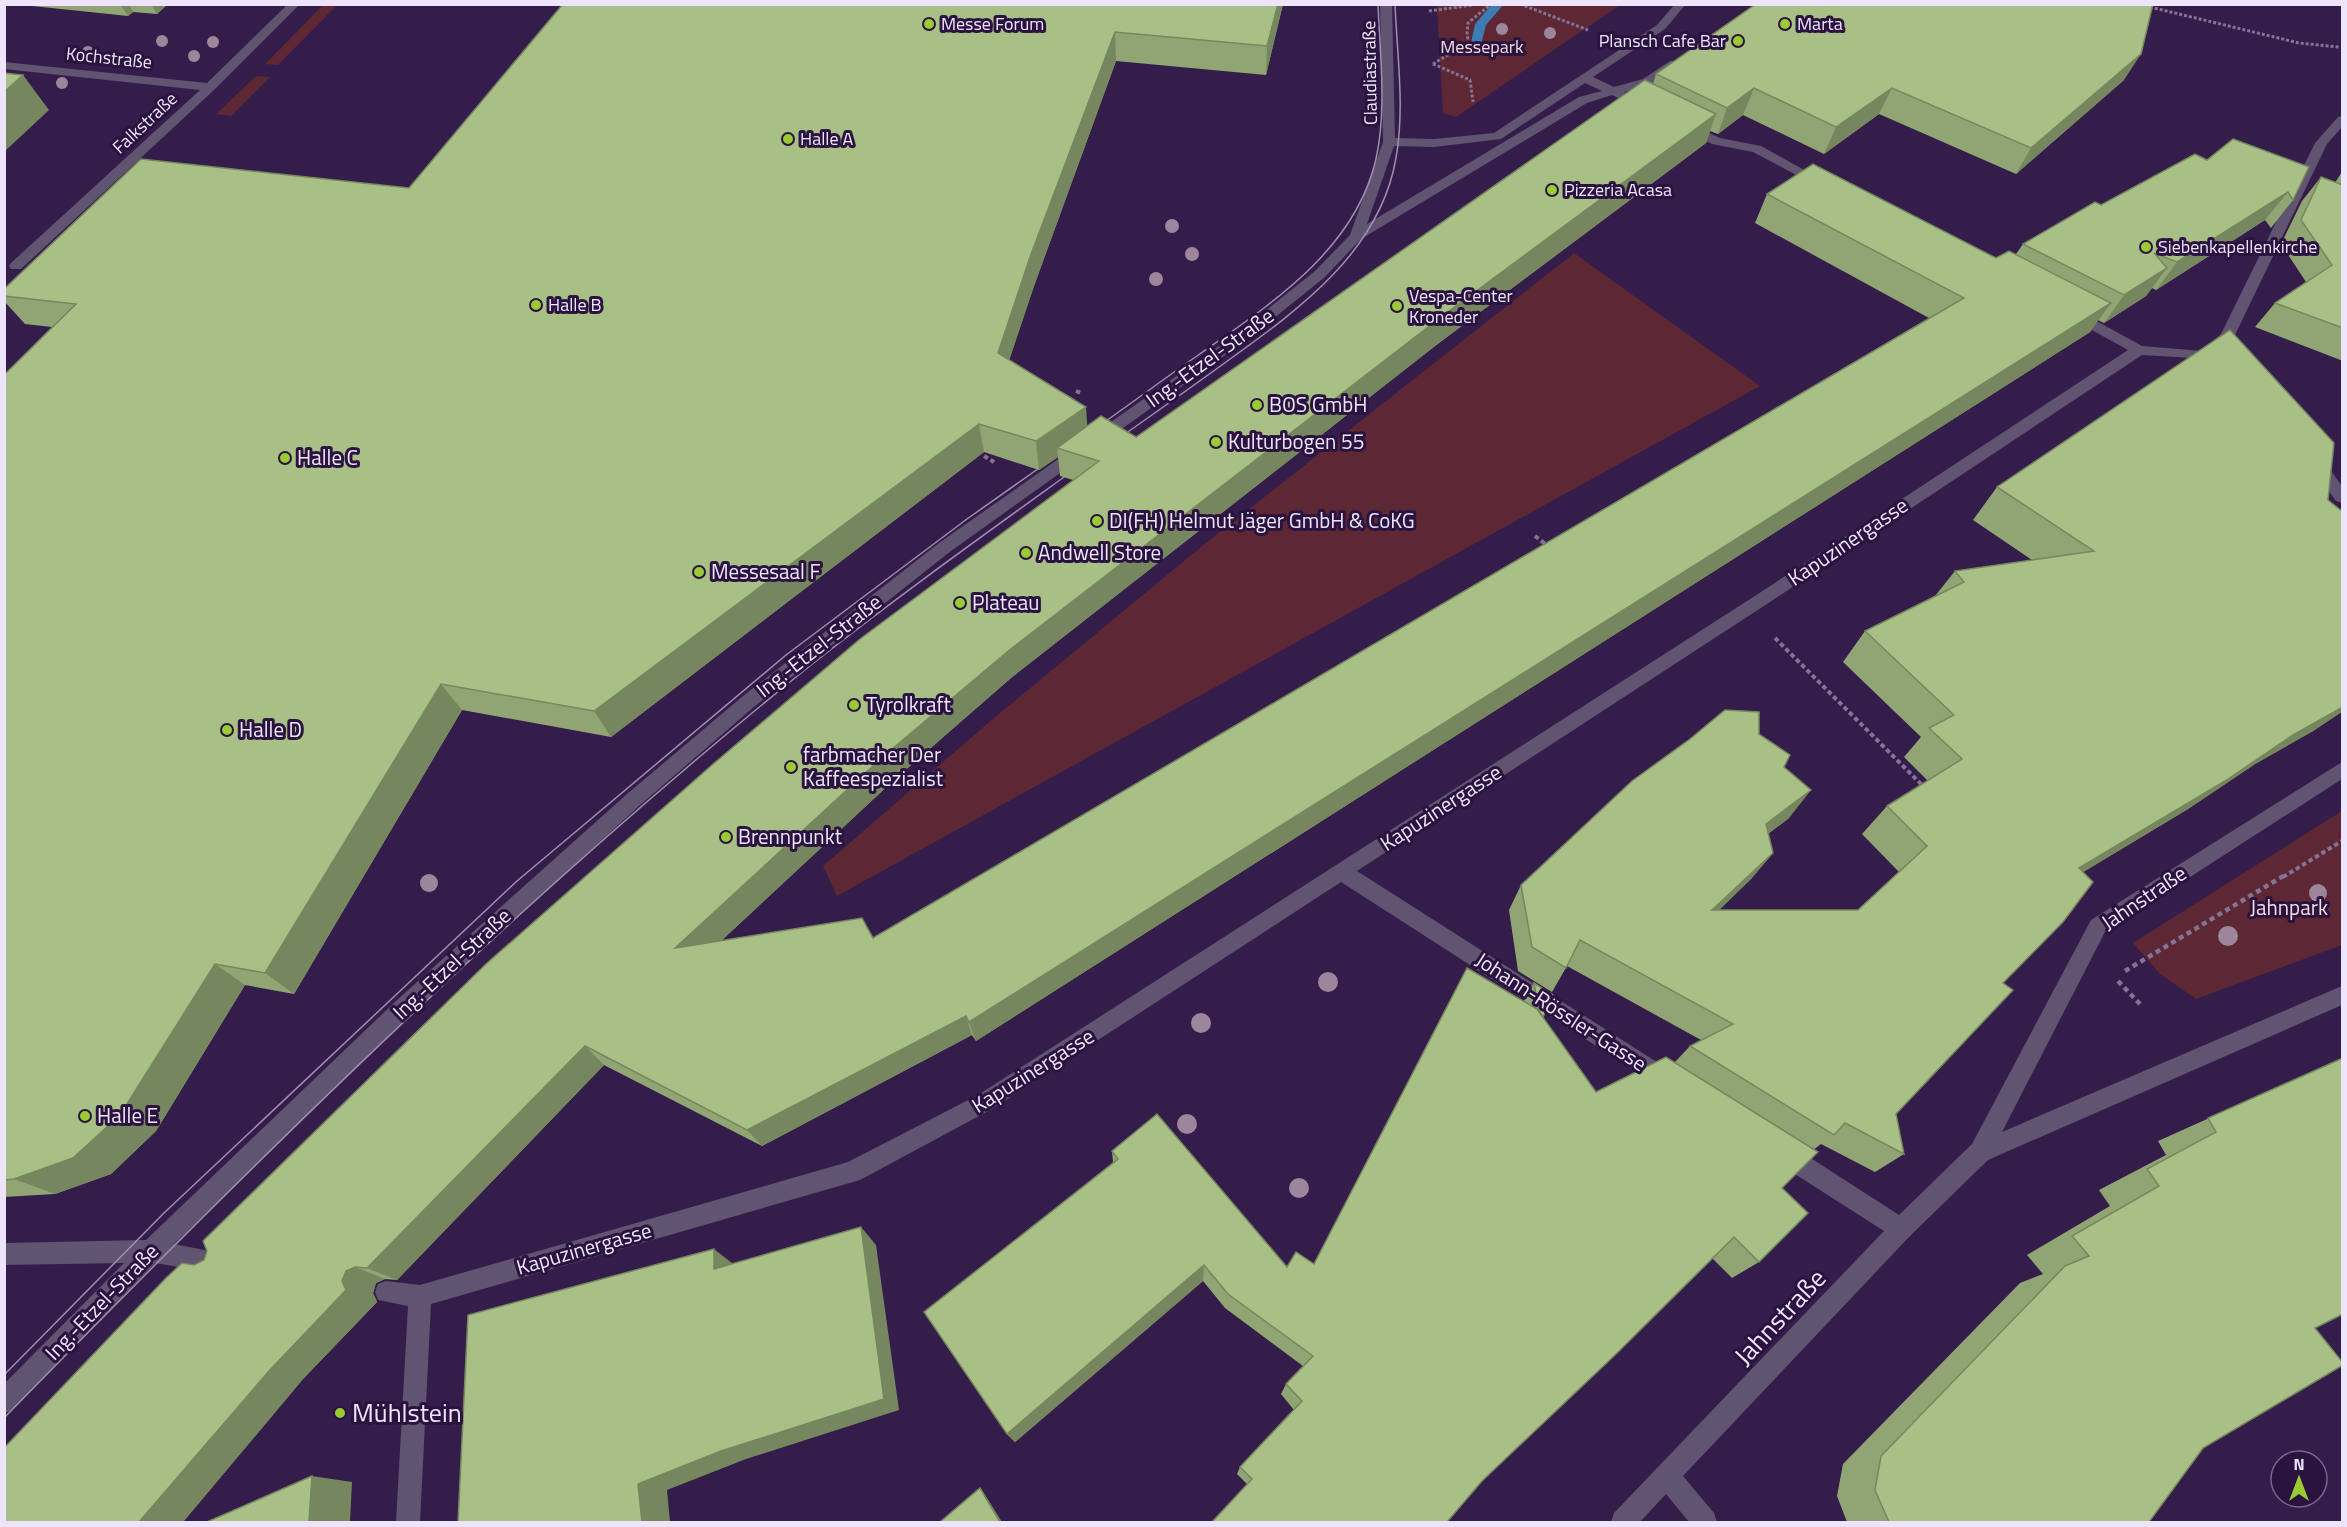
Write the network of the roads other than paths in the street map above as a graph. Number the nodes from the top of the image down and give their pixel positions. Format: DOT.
graph roads {
  1 [pos="295,4"];
  2 [pos="1386,4"];
  3 [pos="1681,4"];
  4 [pos="1686,55"];
  5 [pos="4,65"];
  6 [pos="1585,78"];
  7 [pos="210,87"];
  8 [pos="1656,112"];
  9 [pos="2343,120"];
  10 [pos="1676,122"];
  11 [pos="1389,142"];
  12 [pos="1830,187"];
  13 [pos="1356,236"];
  14 [pos="16,266"];
  15 [pos="2058,306"];
  16 [pos="2139,350"];
  17 [pos="2205,356"];
  18 [pos="2221,369"];
  19 [pos="2307,451"];
  20 [pos="2343,498"];
  21 [pos="2343,770"];
  22 [pos="1342,872"];
  23 [pos="2343,995"];
  24 [pos="1679,1088"];
  25 [pos="1770,1146"];
  26 [pos="1980,1152"];
  27 [pos="1901,1229"];
  28 [pos="151,1251"];
  29 [pos="4,1254"];
  30 [pos="229,1264"];
  31 [pos="386,1292"];
  32 [pos="420,1296"];
  33 [pos="4,1402"];
  34 [pos="1668,1477"];
  35 [pos="408,1522"];
  36 [pos="1623,1522"];
  37 [pos="1705,1522"];
  1 -- 7 [label="street, Falkstraße"];
  2 -- 11 [label="street, Claudiastraße"];
  3 -- 6 [label="street"];
  4 -- 13 [label="street"];
  5 -- 7 [label="street, Kochstraße"];
  6 -- 8 [label="street"];
  6 -- 11 [label="street"];
  7 -- 14 [label="street, Falkstraße"];
  9 -- 17 [label="street"];
  10 -- 12 [label="street"];
  11 -- 13 [label="street, Ing.-Etzel-Straße"];
  13 -- 28 [label="street, Ing.-Etzel-Straße"];
  15 -- 16 [label="street"];
  16 -- 17 [label="street"];
  16 -- 22 [label="street, Kapuzinergasse"];
  17 -- 18 [label="street"];
  19 -- 20 [label="street"];
  21 -- 26 [label="street, Jahnstraße"];
  22 -- 24 [label="street, Johann-Rössler-Gasse"];
  22 -- 32 [label="street, Kapuzinergasse"];
  23 -- 26 [label="street, Jahnstraße"];
  25 -- 27 [label="street"];
  26 -- 27 [label="street, Jahnstraße"];
  27 -- 34 [label="street, Jahnstraße"];
  28 -- 29 [label="street"];
  28 -- 30 [label="street"];
  28 -- 33 [label="street, Ing.-Etzel-Straße"];
  31 -- 32 [label="street, Kapuzinergasse"];
  32 -- 35 [label="street"];
  34 -- 36 [label="street, Jahnstraße"];
  34 -- 37 [label="street"];
}
